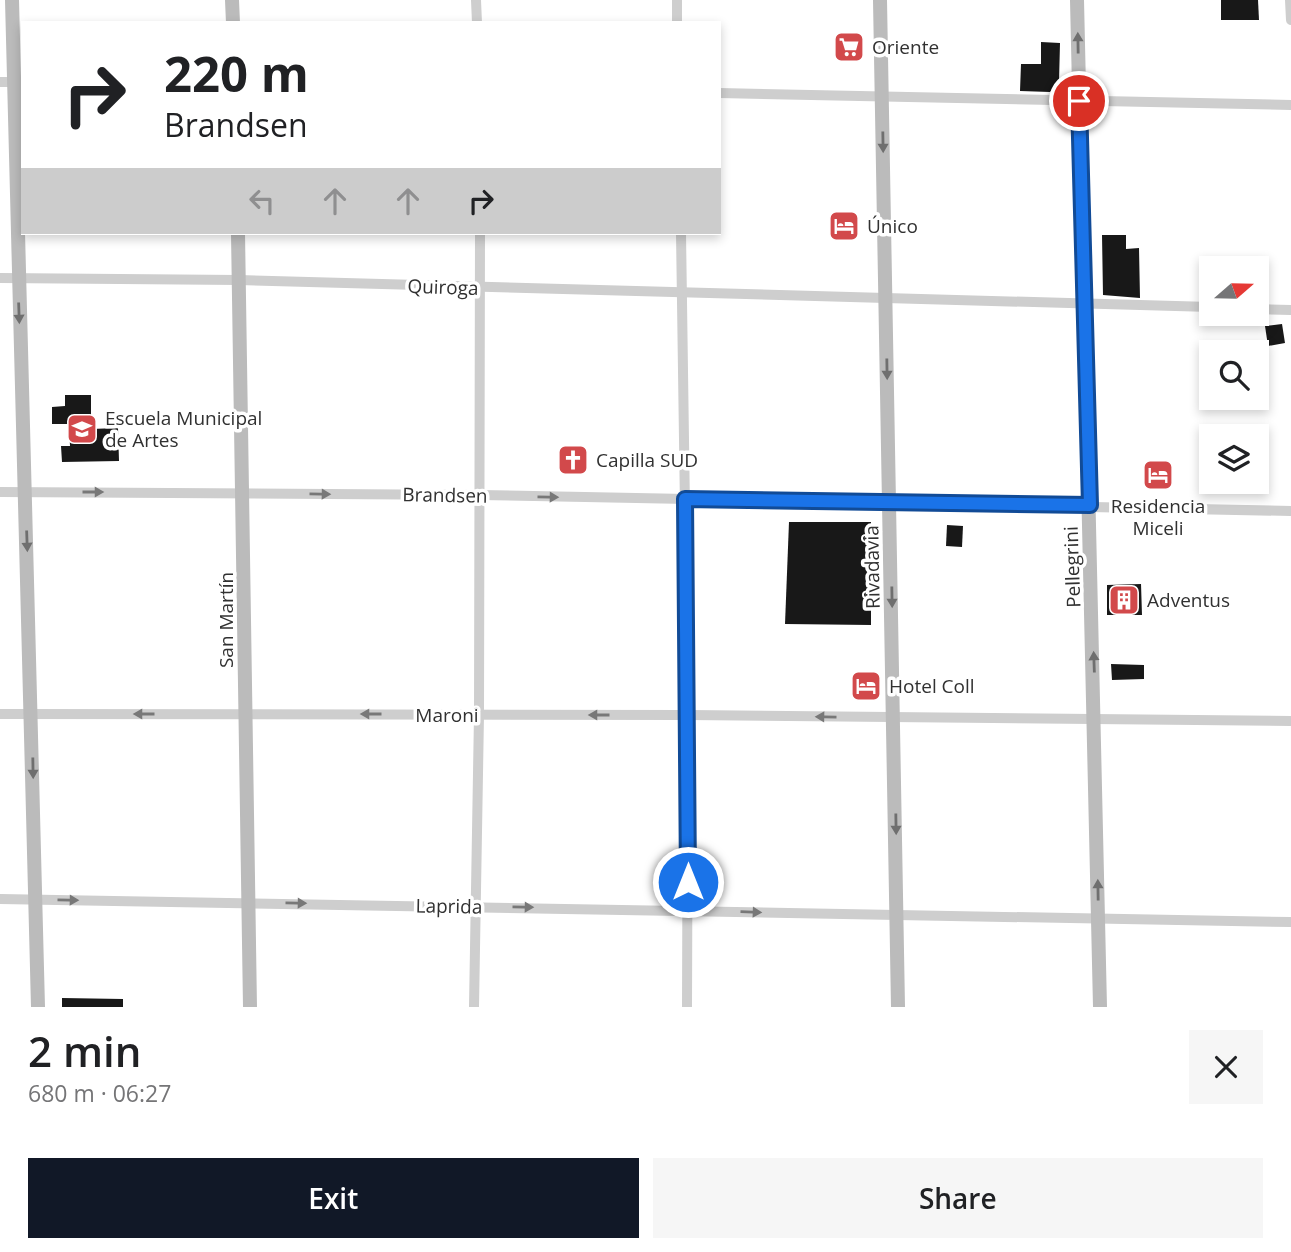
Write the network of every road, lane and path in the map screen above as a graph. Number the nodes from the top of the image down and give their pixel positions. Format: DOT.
graph roads {
  1 [pos="12,0"];
  2 [pos="232,0"];
  3 [pos="476,0"];
  4 [pos="677,0"];
  5 [pos="880,0"];
  6 [pos="1077,0"];
  7 [pos="1290,0"];
  8 [pos="1291,20"];
  9 [pos="233,21"];
  10 [pos="477,21"];
  11 [pos="677,21"];
  12 [pos="12,82"];
  13 [pos="721,93"];
  14 [pos="883,99"];
  15 [pos="1079,101"];
  16 [pos="1291,105"];
  17 [pos="238,235"];
  18 [pos="480,235"];
  19 [pos="681,235"];
  20 [pos="0,278"];
  21 [pos="18,278"];
  22 [pos="239,280"];
  23 [pos="479,289"];
  24 [pos="683,295"];
  25 [pos="886,300"];
  26 [pos="1086,304"];
  27 [pos="1199,307"];
  28 [pos="1269,309"];
  29 [pos="1291,310"];
  30 [pos="0,492"];
  31 [pos="25,492"];
  32 [pos="244,493"];
  33 [pos="479,495"];
  34 [pos="685,499"];
  35 [pos="890,502"];
  36 [pos="1090,505"];
  37 [pos="1291,511"];
  38 [pos="0,714"];
  39 [pos="32,714"];
  40 [pos="245,714"];
  41 [pos="479,715"];
  42 [pos="688,715"];
  43 [pos="894,718"];
  44 [pos="1096,718"];
  45 [pos="1291,721"];
  46 [pos="0,899"];
  47 [pos="37,900"];
  48 [pos="248,902"];
  49 [pos="474,906"];
  50 [pos="688,910"];
  51 [pos="897,916"];
  52 [pos="1098,921"];
  53 [pos="1291,922"];
  54 [pos="38,1007"];
  55 [pos="250,1007"];
  56 [pos="474,1007"];
  57 [pos="687,1007"];
  58 [pos="898,1007"];
  59 [pos="1100,1007"];
  1 -- 12 [label="main road"];
  2 -- 9 [label="main road"];
  3 -- 10 [label="street"];
  4 -- 11 [label="street"];
  5 -- 14 [label="main road, Rivadavia"];
  15 -- 6 [label="main road, Pellegrini, one-way"];
  7 -- 8 [label="street"];
  12 -- 21 [label="main road"];
  13 -- 14 [label="street"];
  14 -- 15 [label="street"];
  14 -- 25 [label="main road, Rivadavia, one-way"];
  15 -- 16 [label="street"];
  15 -- 26 [label="main road, Pellegrini"];
  17 -- 22 [label="main road, San Martín"];
  18 -- 23 [label="street"];
  19 -- 24 [label="street"];
  20 -- 21 [label="street, Quiroga"];
  21 -- 22 [label="street, Quiroga"];
  21 -- 31 [label="main road, one-way"];
  22 -- 23 [label="street, Quiroga"];
  22 -- 32 [label="main road, San Martín"];
  23 -- 24 [label="street, Quiroga"];
  23 -- 33 [label="street"];
  24 -- 25 [label="street, Quiroga"];
  24 -- 34 [label="street"];
  25 -- 26 [label="street, Quiroga"];
  25 -- 35 [label="main road, Rivadavia, one-way"];
  26 -- 27 [label="street, Quiroga"];
  26 -- 36 [label="main road, Pellegrini"];
  28 -- 29 [label="street"];
  30 -- 31 [label="street, Brandsen"];
  31 -- 32 [label="street, Brandsen, one-way"];
  31 -- 39 [label="main road, one-way"];
  32 -- 33 [label="street, Brandsen, one-way"];
  32 -- 40 [label="main road, San Martín"];
  33 -- 34 [label="street, Brandsen, one-way"];
  33 -- 41 [label="street"];
  34 -- 35 [label="street, Brandsen"];
  34 -- 42 [label="street"];
  35 -- 36 [label="street, Brandsen"];
  35 -- 43 [label="main road, Rivadavia, one-way"];
  36 -- 37 [label="street, Brandsen"];
  44 -- 36 [label="main road, Pellegrini, one-way"];
  38 -- 39 [label="street, Maroni"];
  40 -- 39 [label="street, Maroni, one-way"];
  39 -- 47 [label="main road, one-way"];
  41 -- 40 [label="street, Maroni, one-way"];
  40 -- 48 [label="main road, San Martín"];
  42 -- 41 [label="street, Maroni, one-way"];
  41 -- 49 [label="street"];
  43 -- 42 [label="street, Maroni, one-way"];
  42 -- 50 [label="street"];
  43 -- 44 [label="street, Maroni"];
  43 -- 51 [label="main road, Rivadavia, one-way"];
  44 -- 45 [label="street, Maroni"];
  52 -- 44 [label="main road, Pellegrini, one-way"];
  46 -- 47 [label="street, Laprida"];
  47 -- 48 [label="street, Laprida, one-way"];
  47 -- 54 [label="main road"];
  48 -- 49 [label="street, Laprida, one-way"];
  48 -- 55 [label="main road, San Martín"];
  49 -- 50 [label="street, Laprida, one-way"];
  49 -- 56 [label="street"];
  50 -- 51 [label="street, Laprida, one-way"];
  50 -- 57 [label="street"];
  51 -- 52 [label="street, Laprida"];
  51 -- 58 [label="main road, Rivadavia"];
  52 -- 53 [label="street, Laprida"];
  52 -- 59 [label="main road, Pellegrini"];
}
